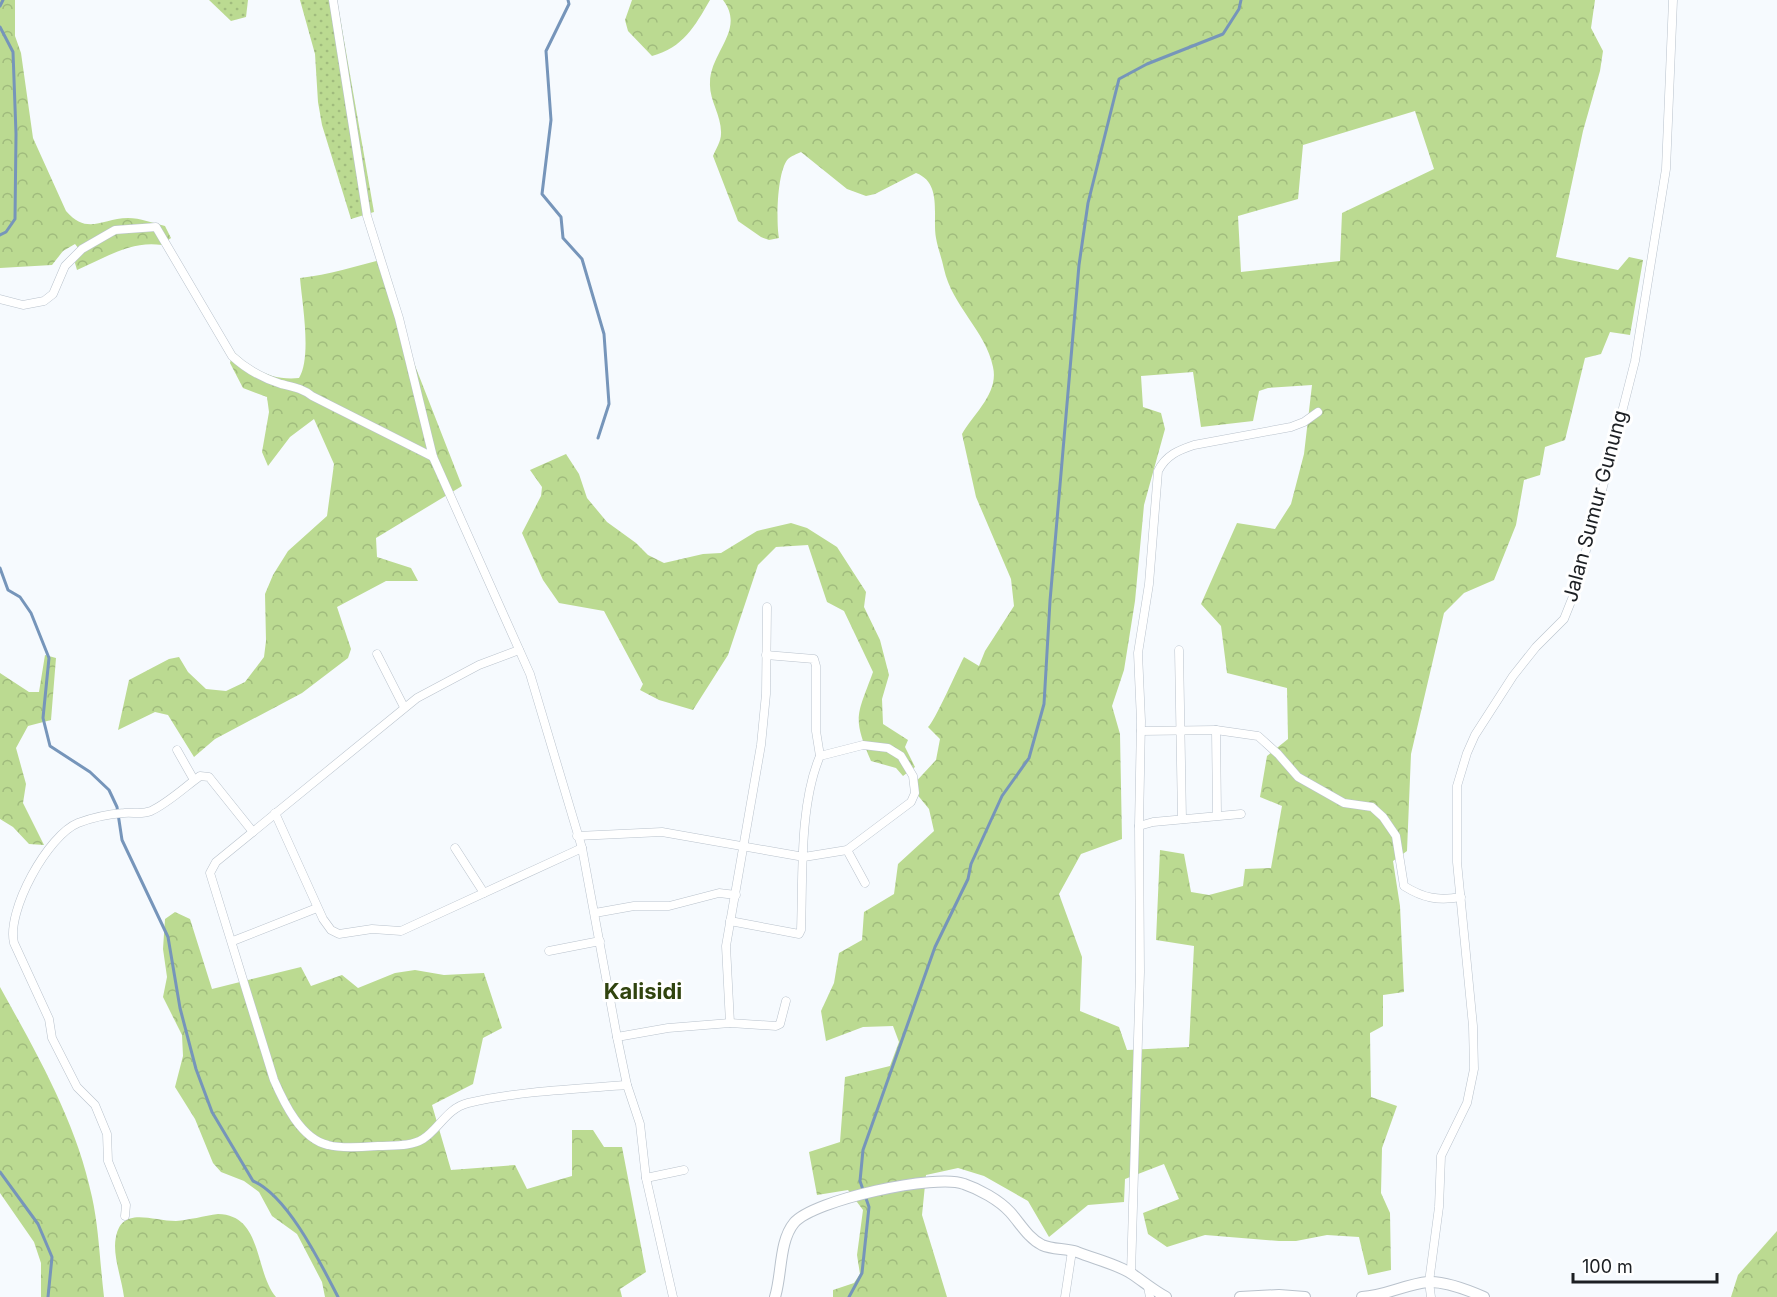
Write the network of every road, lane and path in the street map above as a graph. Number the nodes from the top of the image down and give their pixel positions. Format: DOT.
graph roads {
  1 [pos="333,0"];
  2 [pos="1673,0"];
  3 [pos="0,299"];
  4 [pos="1318,412"];
  5 [pos="433,457"];
  6 [pos="767,607"];
  7 [pos="519,650"];
  8 [pos="1179,650"];
  9 [pos="377,654"];
  10 [pos="766,655"];
  11 [pos="404,707"];
  12 [pos="1181,730"];
  13 [pos="1216,730"];
  14 [pos="1141,732"];
  15 [pos="177,750"];
  16 [pos="820,756"];
  17 [pos="194,780"];
  18 [pos="275,813"];
  19 [pos="1217,814"];
  20 [pos="1241,814"];
  21 [pos="1182,819"];
  22 [pos="1139,826"];
  23 [pos="253,832"];
  24 [pos="578,836"];
  25 [pos="455,848"];
  26 [pos="582,848"];
  27 [pos="741,848"];
  28 [pos="847,850"];
  29 [pos="804,857"];
  30 [pos="865,884"];
  31 [pos="484,893"];
  32 [pos="736,895"];
  33 [pos="1461,897"];
  34 [pos="317,908"];
  35 [pos="595,913"];
  36 [pos="730,921"];
  37 [pos="233,941"];
  38 [pos="600,941"];
  39 [pos="549,951"];
  40 [pos="786,1001"];
  41 [pos="730,1023"];
  42 [pos="617,1037"];
  43 [pos="627,1085"];
  44 [pos="684,1170"];
  45 [pos="646,1178"];
  46 [pos="125,1216"];
  47 [pos="1072,1251"];
  48 [pos="1131,1273"];
  49 [pos="1429,1282"];
  50 [pos="1149,1292"];
  51 [pos="1261,1296"];
  52 [pos="673,1297"];
  53 [pos="775,1297"];
  54 [pos="1065,1297"];
  55 [pos="1166,1297"];
  56 [pos="1240,1297"];
  57 [pos="1305,1297"];
  58 [pos="1362,1297"];
  59 [pos="1431,1297"];
  60 [pos="1484,1297"];
  1 -- 5 [label="street"];
  2 -- 33 [label="street, Jalan Sumur Gunung"];
  3 -- 5 [label="street"];
  4 -- 14 [label="street"];
  5 -- 7 [label="street"];
  6 -- 10 [label="street"];
  7 -- 11 [label="street"];
  7 -- 24 [label="street"];
  8 -- 12 [label="street"];
  9 -- 11 [label="street"];
  10 -- 16 [label="street"];
  10 -- 27 [label="street"];
  11 -- 18 [label="street"];
  12 -- 13 [label="street"];
  12 -- 14 [label="street"];
  12 -- 21 [label="street"];
  13 -- 19 [label="street"];
  13 -- 33 [label="street"];
  14 -- 22 [label="street"];
  15 -- 17 [label="street"];
  16 -- 28 [label="street"];
  16 -- 29 [label="street"];
  17 -- 23 [label="street"];
  17 -- 46 [label="street"];
  18 -- 23 [label="street"];
  18 -- 34 [label="street"];
  19 -- 20 [label="street"];
  19 -- 21 [label="street"];
  21 -- 22 [label="street"];
  22 -- 48 [label="street"];
  23 -- 37 [label="street"];
  24 -- 26 [label="street"];
  24 -- 27 [label="street"];
  25 -- 31 [label="street"];
  26 -- 31 [label="street"];
  26 -- 35 [label="street"];
  27 -- 29 [label="street"];
  27 -- 32 [label="street"];
  28 -- 29 [label="street"];
  28 -- 30 [label="street"];
  29 -- 36 [label="street"];
  31 -- 34 [label="street"];
  32 -- 35 [label="street"];
  32 -- 36 [label="street"];
  33 -- 49 [label="street, Jalan Sumur Gunung"];
  34 -- 37 [label="street"];
  35 -- 38 [label="street"];
  36 -- 41 [label="street"];
  37 -- 43 [label="street"];
  38 -- 39 [label="street"];
  38 -- 42 [label="street"];
  40 -- 41 [label="street"];
  41 -- 42 [label="street"];
  42 -- 43 [label="street"];
  43 -- 45 [label="street"];
  44 -- 45 [label="street"];
  45 -- 52 [label="street"];
  47 -- 48 [label="street"];
  47 -- 53 [label="street"];
  47 -- 54 [label="street"];
  48 -- 50 [label="street"];
  49 -- 58 [label="street"];
  49 -- 59 [label="street, Jalan Sumur Gunung"];
  49 -- 60 [label="street"];
  50 -- 55 [label="street"];
  51 -- 56 [label="street"];
  51 -- 57 [label="street"];
}
